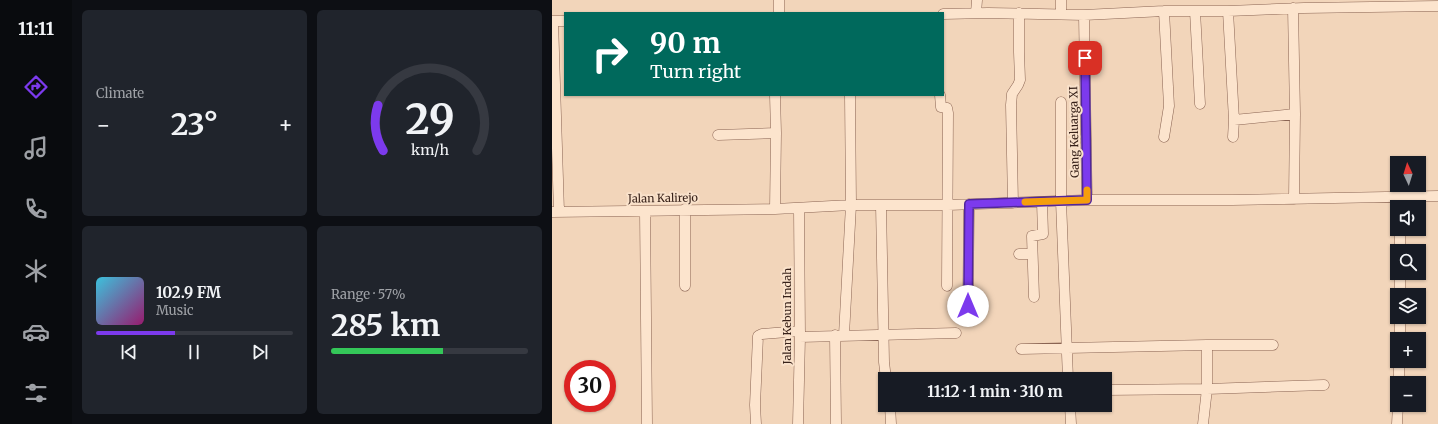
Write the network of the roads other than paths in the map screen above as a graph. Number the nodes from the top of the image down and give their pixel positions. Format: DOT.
graph roads {
  1 [pos="779,0"];
  2 [pos="977,0"];
  3 [pos="1061,0"];
  4 [pos="1304,4"];
  5 [pos="1438,6"];
  6 [pos="1293,8"];
  7 [pos="1164,11"];
  8 [pos="1195,11"];
  9 [pos="1228,11"];
  10 [pos="778,12"];
  11 [pos="976,13"];
  12 [pos="1019,13"];
  13 [pos="944,14"];
  14 [pos="1061,14"];
  15 [pos="1084,15"];
  16 [pos="564,21"];
  17 [pos="552,22"];
  18 [pos="775,96"];
  19 [pos="850,96"];
  20 [pos="940,96"];
  21 [pos="1061,102"];
  22 [pos="1200,104"];
  23 [pos="1295,114"];
  24 [pos="1234,120"];
  25 [pos="776,132"];
  26 [pos="718,135"];
  27 [pos="1164,137"];
  28 [pos="1233,137"];
  29 [pos="1438,196"];
  30 [pos="1294,199"];
  31 [pos="1087,200"];
  32 [pos="1413,200"];
  33 [pos="1042,202"];
  34 [pos="1061,202"];
  35 [pos="1390,202"];
  36 [pos="1013,203"];
  37 [pos="969,204"];
  38 [pos="851,205"];
  39 [pos="881,205"];
  40 [pos="948,205"];
  41 [pos="799,208"];
  42 [pos="775,209"];
  43 [pos="685,210"];
  44 [pos="646,211"];
  45 [pos="555,212"];
  46 [pos="1019,254"];
  47 [pos="1032,254"];
  48 [pos="685,286"];
  49 [pos="947,286"];
  50 [pos="1034,296"];
  51 [pos="968,306"];
  52 [pos="956,333"];
  53 [pos="800,334"];
  54 [pos="884,334"];
  55 [pos="840,335"];
  56 [pos="1208,345"];
  57 [pos="1273,345"];
  58 [pos="1068,347"];
  59 [pos="1021,349"];
  60 [pos="885,372"];
  61 [pos="1068,372"];
  62 [pos="1324,385"];
  63 [pos="1207,389"];
  64 [pos="1112,390"];
  65 [pos="890,412"];
  66 [pos="1070,412"];
  67 [pos="1398,412"];
  68 [pos="647,424"];
  69 [pos="756,424"];
  70 [pos="798,424"];
  71 [pos="836,424"];
  72 [pos="891,424"];
  73 [pos="1071,424"];
  74 [pos="1203,424"];
  75 [pos="1397,424"];
  1 -- 10 [label="street"];
  2 -- 11 [label="street"];
  3 -- 14 [label="street"];
  4 -- 5 [label="street"];
  4 -- 6 [label="street"];
  6 -- 9 [label="street"];
  6 -- 23 [label="street"];
  7 -- 8 [label="street"];
  7 -- 15 [label="street"];
  7 -- 27 [label="street"];
  8 -- 9 [label="street"];
  8 -- 22 [label="street"];
  9 -- 24 [label="street"];
  11 -- 12 [label="street"];
  11 -- 13 [label="street"];
  12 -- 14 [label="street"];
  12 -- 36 [label="street"];
  14 -- 15 [label="street"];
  15 -- 31 [label="street, Gang Keluarga XI"];
  16 -- 17 [label="street"];
  17 -- 45 [label="street"];
  18 -- 25 [label="street"];
  19 -- 38 [label="street"];
  20 -- 40 [label="street"];
  21 -- 34 [label="street"];
  23 -- 24 [label="street"];
  23 -- 30 [label="street"];
  24 -- 28 [label="street"];
  25 -- 26 [label="street"];
  25 -- 42 [label="street"];
  29 -- 32 [label="street, Jalan Kalirejo"];
  30 -- 31 [label="street, Jalan Kalirejo"];
  30 -- 35 [label="street, Jalan Kalirejo"];
  31 -- 34 [label="street, Jalan Kalirejo"];
  33 -- 34 [label="street, Jalan Kalirejo"];
  33 -- 36 [label="street, Jalan Kalirejo"];
  33 -- 47 [label="street"];
  34 -- 58 [label="street"];
  36 -- 37 [label="street, Jalan Kalirejo"];
  37 -- 40 [label="street, Jalan Kalirejo"];
  37 -- 51 [label="street"];
  38 -- 39 [label="street, Jalan Kalirejo"];
  38 -- 41 [label="street, Jalan Kalirejo"];
  38 -- 55 [label="street"];
  39 -- 40 [label="street, Jalan Kalirejo"];
  39 -- 54 [label="street"];
  40 -- 49 [label="street"];
  41 -- 42 [label="street, Jalan Kalirejo"];
  41 -- 53 [label="street, Jalan Kebun Indah"];
  42 -- 43 [label="street, Jalan Kalirejo"];
  43 -- 44 [label="street, Jalan Kalirejo"];
  43 -- 48 [label="street"];
  44 -- 45 [label="street, Jalan Kalirejo"];
  44 -- 68 [label="street"];
  46 -- 47 [label="street"];
  47 -- 50 [label="street"];
  52 -- 54 [label="street"];
  53 -- 55 [label="street"];
  53 -- 69 [label="street"];
  53 -- 70 [label="street, Jalan Kebun Indah"];
  54 -- 55 [label="street"];
  54 -- 60 [label="street"];
  55 -- 71 [label="street"];
  56 -- 57 [label="street"];
  56 -- 58 [label="street"];
  56 -- 63 [label="street"];
  58 -- 59 [label="street"];
  58 -- 61 [label="street"];
  62 -- 63 [label="street"];
  63 -- 64 [label="street"];
  63 -- 74 [label="street"];
  65 -- 72 [label="street"];
  66 -- 73 [label="street"];
  67 -- 75 [label="street"];
}
